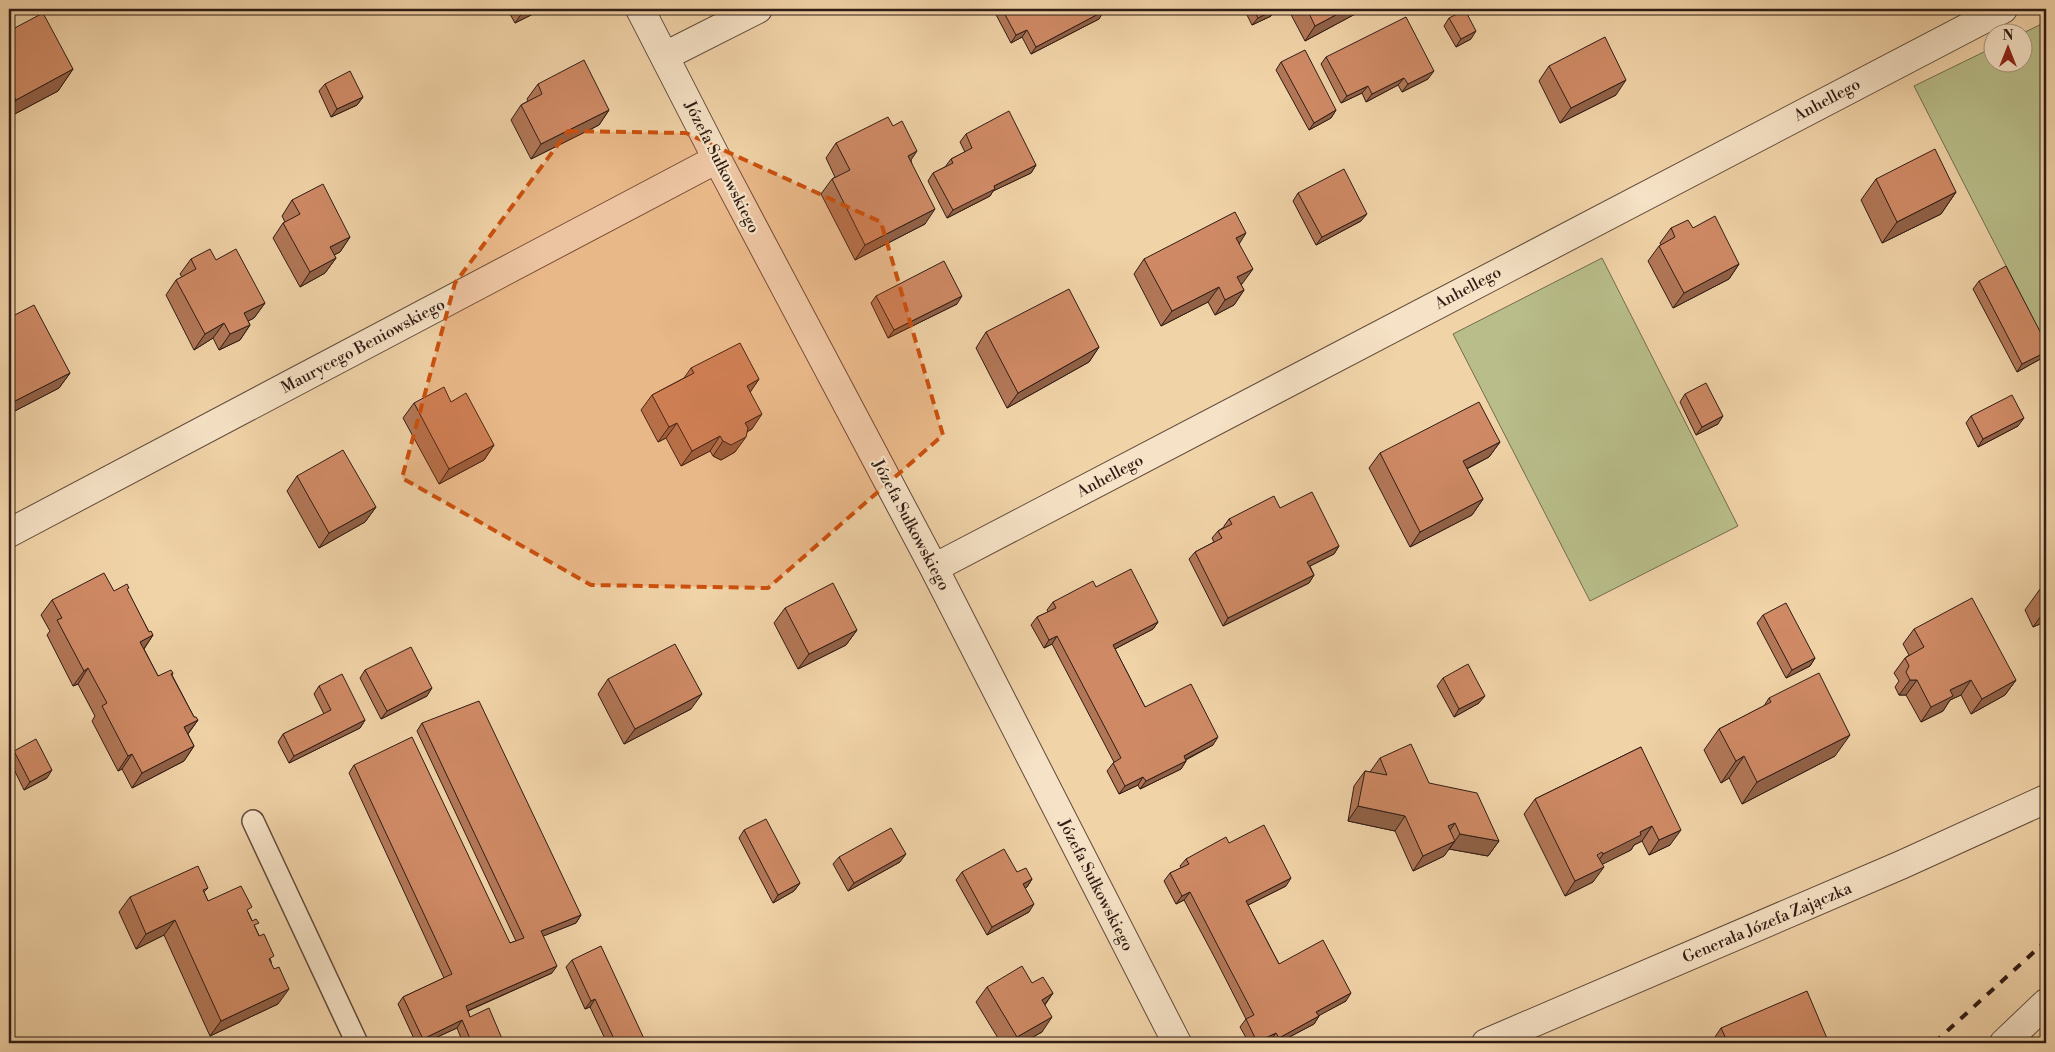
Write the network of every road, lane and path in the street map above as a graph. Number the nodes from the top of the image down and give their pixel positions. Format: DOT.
graph roads {
  1 [pos="640,9"];
  2 [pos="758,9"];
  3 [pos="2003,9"];
  4 [pos="665,56"];
  5 [pos="717,159"];
  6 [pos="9,533"];
  7 [pos="934,568"];
  8 [pos="2046,799"];
  9 [pos="253,821"];
  10 [pos="2046,1003"];
  11 [pos="357,1043"];
  12 [pos="1177,1043"];
  13 [pos="1486,1043"];
  14 [pos="2004,1043"];
  1 -- 4 [label="street, Józefa Sułkowskiego"];
  2 -- 4 [label="street"];
  3 -- 7 [label="street, Anhellego"];
  4 -- 5 [label="street, Józefa Sułkowskiego"];
  5 -- 6 [label="street, Maurycego Beniowskiego"];
  5 -- 7 [label="street, Józefa Sułkowskiego"];
  7 -- 12 [label="street, Józefa Sułkowskiego"];
  8 -- 13 [label="street, Generała Józefa Zajączka"];
  9 -- 11 [label="lane"];
  10 -- 14 [label="street"];
}
